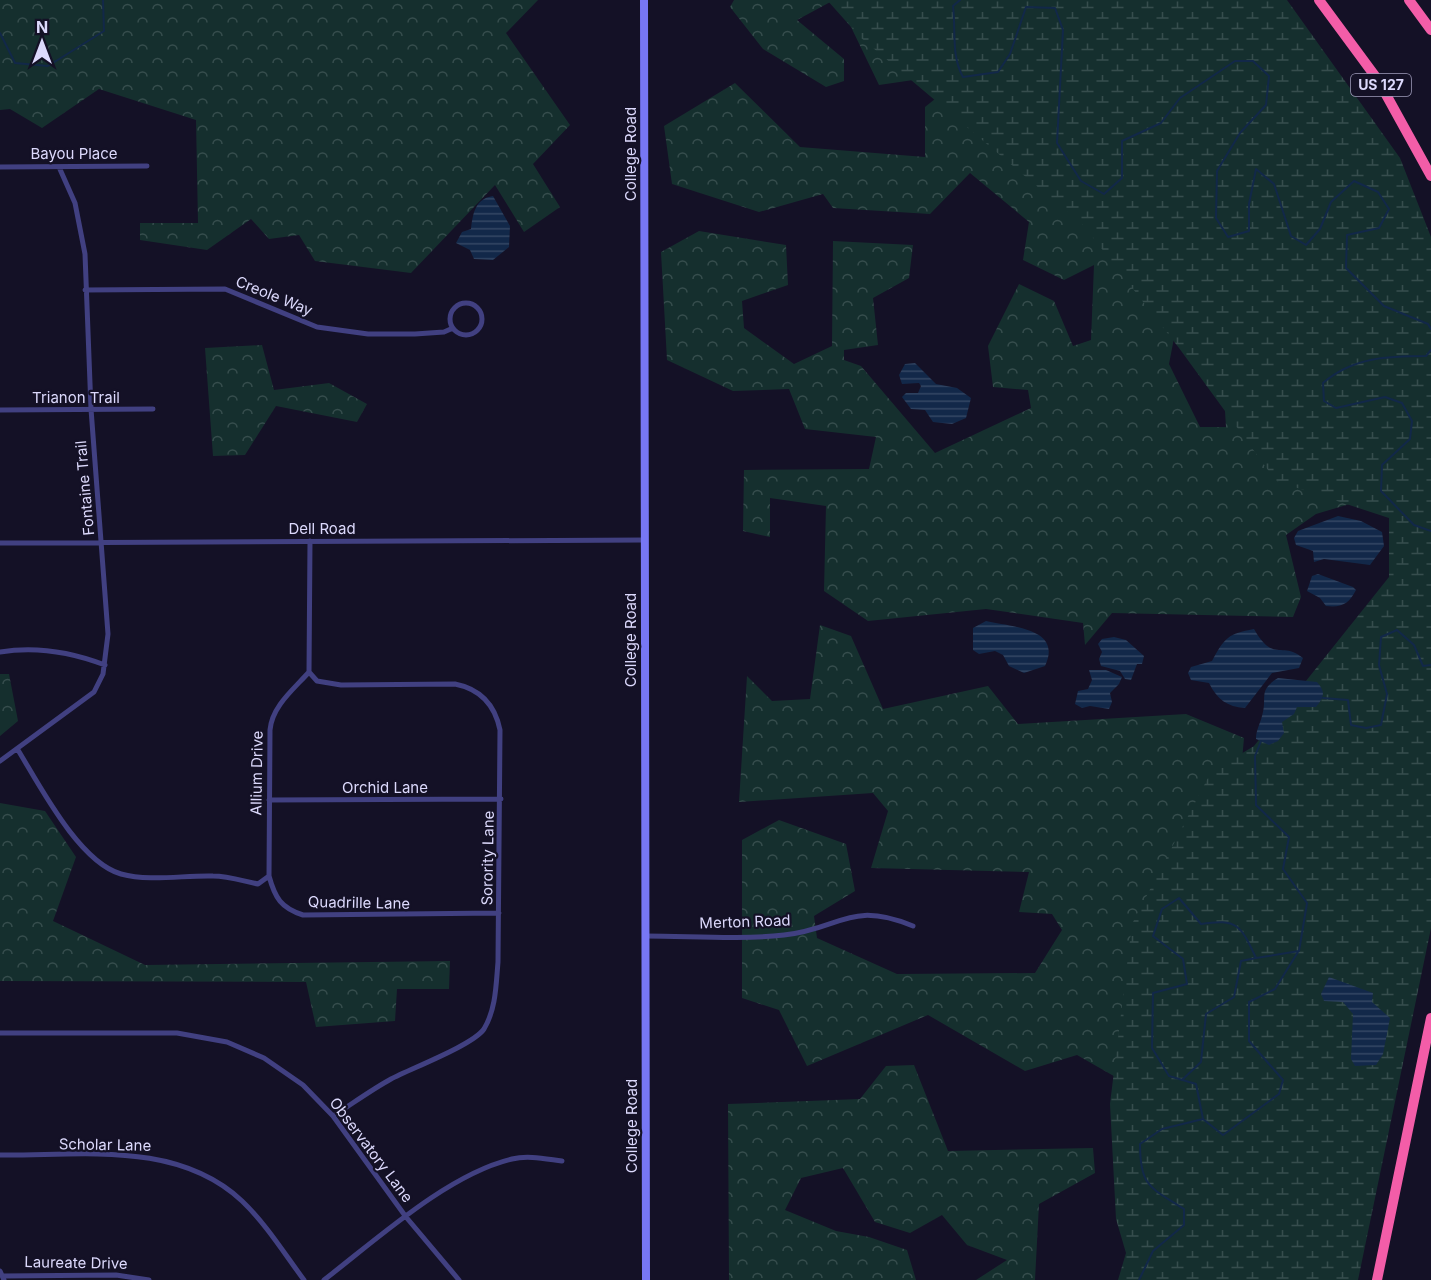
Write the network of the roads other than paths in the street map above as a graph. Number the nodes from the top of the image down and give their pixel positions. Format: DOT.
graph roads {
  1 [pos="644,0"];
  2 [pos="1319,0"];
  3 [pos="1409,0"];
  4 [pos="1431,30"];
  5 [pos="147,166"];
  6 [pos="0,167"];
  7 [pos="59,167"];
  8 [pos="1431,176"];
  9 [pos="85,290"];
  10 [pos="453,328"];
  11 [pos="153,409"];
  12 [pos="0,410"];
  13 [pos="91,410"];
  14 [pos="644,540"];
  15 [pos="310,541"];
  16 [pos="101,542"];
  17 [pos="0,543"];
  18 [pos="0,652"];
  19 [pos="105,665"];
  20 [pos="309,672"];
  21 [pos="18,750"];
  22 [pos="0,761"];
  23 [pos="501,799"];
  24 [pos="269,800"];
  25 [pos="269,876"];
  26 [pos="499,914"];
  27 [pos="913,926"];
  28 [pos="646,936"];
  29 [pos="1431,1018"];
  30 [pos="0,1034"];
  31 [pos="333,1116"];
  32 [pos="0,1155"];
  33 [pos="562,1161"];
  34 [pos="406,1216"];
  35 [pos="2,1276"];
  36 [pos="149,1280"];
  37 [pos="304,1280"];
  38 [pos="324,1280"];
  39 [pos="459,1280"];
  40 [pos="646,1280"];
  41 [pos="1377,1280"];
  1 -- 14 [label="street, College Road"];
  2 -- 8 [label="highway, US 127"];
  3 -- 4 [label="highway"];
  5 -- 7 [label="street, Bayou Place"];
  6 -- 7 [label="street, Bayou Place"];
  7 -- 9 [label="street, Fontaine Trail"];
  9 -- 10 [label="street, Creole Way"];
  9 -- 13 [label="street, Fontaine Trail"];
  10 -- 10 [label="street, Creole Way"];
  11 -- 13 [label="street, Trianon Trail"];
  12 -- 13 [label="street, Trianon Trail"];
  13 -- 16 [label="street, Fontaine Trail"];
  14 -- 15 [label="street, Dell Road"];
  14 -- 28 [label="street, College Road"];
  15 -- 16 [label="street, Dell Road"];
  15 -- 20 [label="street"];
  16 -- 17 [label="street, Dell Road"];
  16 -- 19 [label="street, Fontaine Trail"];
  18 -- 19 [label="street"];
  19 -- 21 [label="street, Fontaine Trail"];
  20 -- 23 [label="street, Sorority Lane"];
  20 -- 24 [label="street, Allium Drive"];
  21 -- 22 [label="street, Fontaine Trail"];
  21 -- 25 [label="street"];
  23 -- 24 [label="street, Orchid Lane"];
  23 -- 26 [label="street, Sorority Lane"];
  24 -- 25 [label="street, Allium Drive"];
  25 -- 26 [label="street, Quadrille Lane"];
  26 -- 31 [label="street, Sorority Lane"];
  27 -- 28 [label="street, Merton Road"];
  28 -- 40 [label="street, College Road"];
  29 -- 41 [label="highway"];
  30 -- 31 [label="street, Observatory Lane"];
  31 -- 34 [label="street, Observatory Lane"];
  32 -- 37 [label="street, Scholar Lane"];
  33 -- 34 [label="street"];
  34 -- 38 [label="street"];
  34 -- 39 [label="street, Observatory Lane"];
  35 -- 36 [label="street, Laureate Drive"];
}
